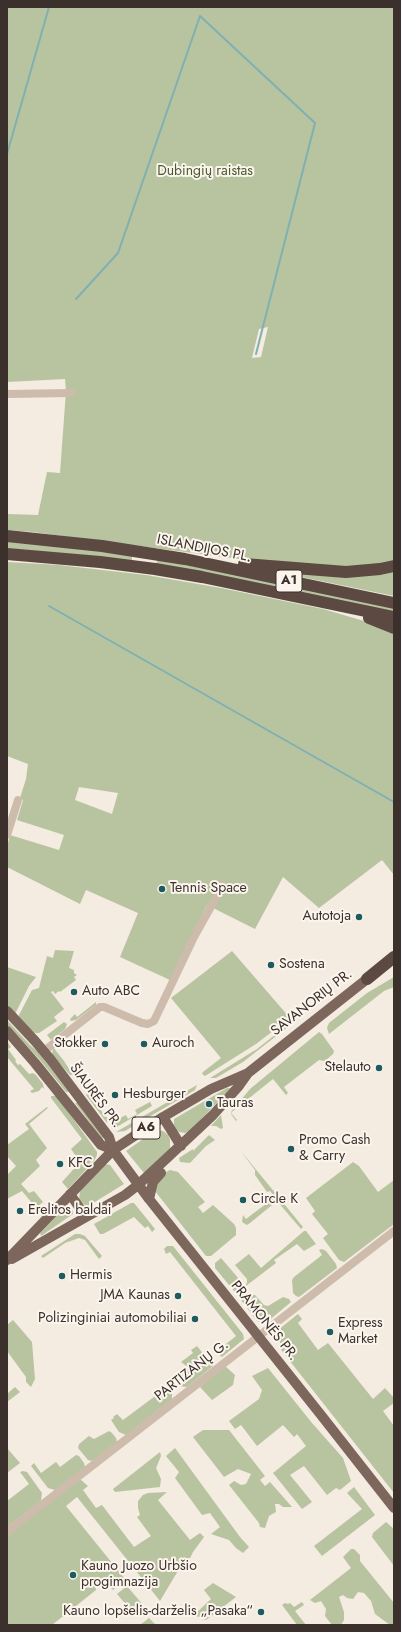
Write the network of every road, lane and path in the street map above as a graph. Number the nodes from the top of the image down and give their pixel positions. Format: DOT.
graph roads {
  1 [pos="71,392"];
  2 [pos="7,394"];
  3 [pos="7,536"];
  4 [pos="7,554"];
  5 [pos="185,559"];
  6 [pos="394,566"];
  7 [pos="323,602"];
  8 [pos="394,603"];
  9 [pos="394,617"];
  10 [pos="394,628"];
  11 [pos="18,800"];
  12 [pos="7,835"];
  13 [pos="223,885"];
  14 [pos="394,957"];
  15 [pos="394,968"];
  16 [pos="367,979"];
  17 [pos="7,1011"];
  18 [pos="7,1031"];
  19 [pos="44,1051"];
  20 [pos="248,1073"];
  21 [pos="78,1096"];
  22 [pos="62,1098"];
  23 [pos="163,1117"];
  24 [pos="190,1138"];
  25 [pos="182,1146"];
  26 [pos="113,1150"];
  27 [pos="138,1185"];
  28 [pos="70,1194"];
  29 [pos="148,1199"];
  30 [pos="86,1217"];
  31 [pos="394,1231"];
  32 [pos="7,1261"];
  33 [pos="259,1336"];
  34 [pos="394,1508"];
  35 [pos="7,1532"];
  1 -- 2 [label="street"];
  3 -- 5 [label="highway, ISLANDIJOS PL. / A1"];
  4 -- 7 [label="highway, ISLANDIJOS PL. / A1"];
  5 -- 6 [label="highway"];
  5 -- 8 [label="highway, ISLANDIJOS PL. / A1"];
  7 -- 9 [label="highway, ISLANDIJOS PL. / A1"];
  7 -- 10 [label="highway"];
  11 -- 12 [label="street"];
  13 -- 19 [label="street"];
  14 -- 16 [label="highway, SAVANORIŲ PR. / A6"];
  15 -- 16 [label="highway"];
  16 -- 20 [label="main road, SAVANORIŲ PR. / A6"];
  17 -- 19 [label="main road, ŠIAURĖS PR."];
  18 -- 22 [label="main road, ŠIAURĖS PR."];
  19 -- 21 [label="main road, ŠIAURĖS PR."];
  20 -- 23 [label="main road, SAVANORIŲ PR. / A6"];
  20 -- 24 [label="main road, SAVANORIŲ PR. / A6"];
  21 -- 22 [label="main road"];
  21 -- 26 [label="main road, ŠIAURĖS PR."];
  22 -- 26 [label="main road, ŠIAURĖS PR."];
  23 -- 25 [label="main road"];
  23 -- 26 [label="main road, SAVANORIŲ PR. / A6"];
  24 -- 25 [label="main road, SAVANORIŲ PR. / A6"];
  24 -- 29 [label="main road"];
  25 -- 27 [label="main road, SAVANORIŲ PR. / A6"];
  26 -- 27 [label="main road, PRAMONĖS PR."];
  26 -- 28 [label="main road, SAVANORIŲ PR. / A6"];
  27 -- 29 [label="main road, PRAMONĖS PR."];
  27 -- 30 [label="main road, SAVANORIŲ PR. / A6"];
  28 -- 30 [label="main road"];
  28 -- 32 [label="main road, SAVANORIŲ PR. / A6"];
  29 -- 33 [label="main road, PRAMONĖS PR."];
  30 -- 32 [label="main road, SAVANORIŲ PR. / A6"];
  31 -- 33 [label="street, PARTIZANŲ G."];
  33 -- 34 [label="main road, PRAMONĖS PR."];
  33 -- 35 [label="street, PARTIZANŲ G."];
}
